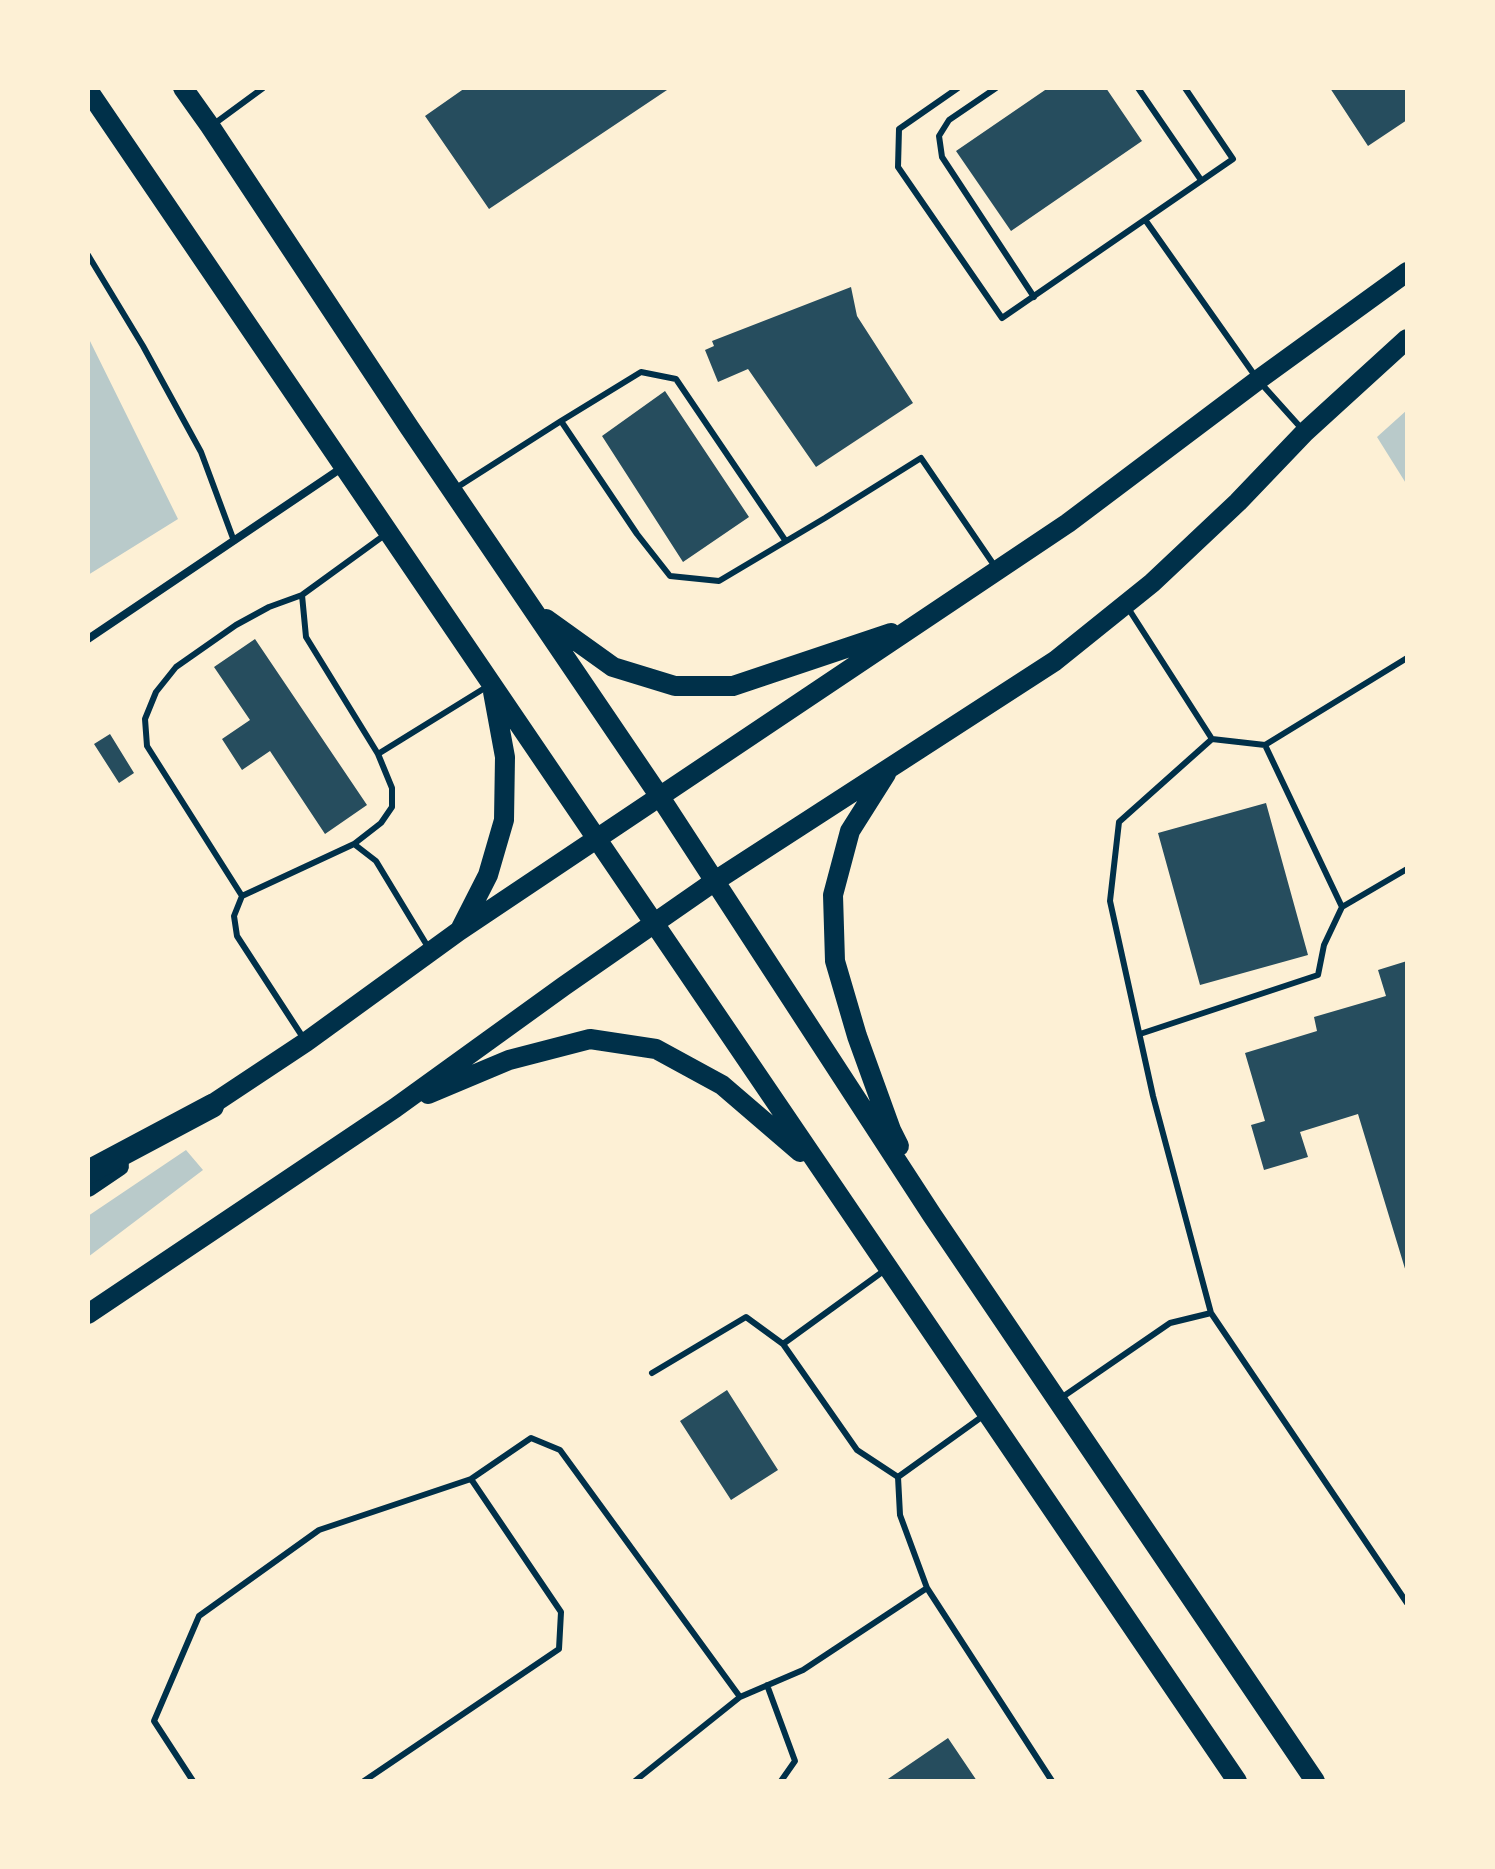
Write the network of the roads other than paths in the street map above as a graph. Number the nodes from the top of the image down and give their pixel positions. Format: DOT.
graph roads {
  1 [pos="183,88"];
  2 [pos="263,88"];
  3 [pos="958,88"];
  4 [pos="996,88"];
  5 [pos="1138,88"];
  6 [pos="1185,88"];
  7 [pos="88,90"];
  8 [pos="210,126"];
  9 [pos="1201,180"];
  10 [pos="1146,221"];
  11 [pos="88,255"];
  12 [pos="1407,272"];
  13 [pos="1034,297"];
  14 [pos="1407,339"];
  15 [pos="1258,380"];
  16 [pos="561,421"];
  17 [pos="1305,432"];
  18 [pos="344,467"];
  19 [pos="452,491"];
  20 [pos="389,532"];
  21 [pos="785,540"];
  22 [pos="234,541"];
  23 [pos="998,571"];
  24 [pos="302,595"];
  25 [pos="1126,604"];
  26 [pos="533,610"];
  27 [pos="914,625"];
  28 [pos="88,639"];
  29 [pos="1407,658"];
  30 [pos="491,684"];
  31 [pos="1212,739"];
  32 [pos="1265,745"];
  33 [pos="378,754"];
  34 [pos="890,768"];
  35 [pos="660,797"];
  36 [pos="596,840"];
  37 [pos="354,844"];
  38 [pos="1407,869"];
  39 [pos="715,881"];
  40 [pos="242,896"];
  41 [pos="1342,907"];
  42 [pos="655,923"];
  43 [pos="459,931"];
  44 [pos="431,951"];
  45 [pos="1140,1034"];
  46 [pos="306,1042"];
  47 [pos="212,1106"];
  48 [pos="395,1108"];
  49 [pos="822,1170"];
  50 [pos="88,1172"];
  51 [pos="88,1187"];
  52 [pos="932,1215"];
  53 [pos="888,1268"];
  54 [pos="1211,1313"];
  55 [pos="88,1314"];
  56 [pos="783,1344"];
  57 [pos="652,1373"];
  58 [pos="1057,1401"];
  59 [pos="987,1413"];
  60 [pos="898,1477"];
  61 [pos="471,1479"];
  62 [pos="927,1588"];
  63 [pos="1407,1603"];
  64 [pos="767,1685"];
  65 [pos="740,1697"];
  66 [pos="193,1781"];
  67 [pos="364,1781"];
  68 [pos="635,1781"];
  69 [pos="781,1781"];
  70 [pos="1052,1781"];
  71 [pos="1237,1781"];
  72 [pos="1315,1781"];
  1 -- 8 [label="main road"];
  2 -- 8 [label="lane"];
  3 -- 13 [label="lane"];
  4 -- 13 [label="lane"];
  5 -- 9 [label="lane"];
  6 -- 9 [label="lane"];
  7 -- 18 [label="main road"];
  8 -- 19 [label="main road"];
  9 -- 10 [label="lane"];
  10 -- 13 [label="lane"];
  10 -- 15 [label="lane"];
  11 -- 22 [label="lane"];
  12 -- 15 [label="main road"];
  14 -- 17 [label="main road"];
  15 -- 17 [label="lane"];
  15 -- 23 [label="main road"];
  16 -- 19 [label="lane"];
  16 -- 21 [label="lane"];
  16 -- 21 [label="lane"];
  17 -- 25 [label="main road"];
  18 -- 20 [label="main road"];
  18 -- 22 [label="street"];
  19 -- 26 [label="main road"];
  20 -- 24 [label="lane"];
  20 -- 30 [label="main road"];
  21 -- 23 [label="lane"];
  22 -- 28 [label="street"];
  23 -- 27 [label="main road"];
  24 -- 33 [label="lane"];
  24 -- 40 [label="lane"];
  25 -- 31 [label="lane"];
  25 -- 34 [label="main road"];
  26 -- 27 [label="main road"];
  26 -- 35 [label="main road"];
  27 -- 35 [label="main road"];
  29 -- 32 [label="lane"];
  30 -- 33 [label="lane"];
  30 -- 36 [label="main road"];
  30 -- 43 [label="main road"];
  31 -- 32 [label="lane"];
  31 -- 45 [label="lane"];
  32 -- 41 [label="lane"];
  33 -- 37 [label="lane"];
  34 -- 39 [label="main road"];
  34 -- 52 [label="main road"];
  35 -- 36 [label="main road"];
  35 -- 39 [label="main road"];
  36 -- 42 [label="main road"];
  36 -- 43 [label="main road"];
  37 -- 40 [label="lane"];
  37 -- 44 [label="lane"];
  38 -- 41 [label="lane"];
  39 -- 42 [label="main road"];
  39 -- 52 [label="main road"];
  40 -- 46 [label="lane"];
  41 -- 45 [label="lane"];
  42 -- 48 [label="main road"];
  42 -- 49 [label="main road"];
  43 -- 44 [label="main road"];
  44 -- 46 [label="main road"];
  45 -- 54 [label="lane"];
  46 -- 47 [label="main road"];
  47 -- 50 [label="highway"];
  47 -- 51 [label="main road"];
  48 -- 49 [label="main road"];
  48 -- 55 [label="main road"];
  49 -- 53 [label="main road"];
  52 -- 58 [label="main road"];
  53 -- 56 [label="lane"];
  53 -- 59 [label="main road"];
  54 -- 58 [label="lane"];
  54 -- 63 [label="lane"];
  56 -- 57 [label="lane"];
  56 -- 60 [label="lane"];
  58 -- 72 [label="main road"];
  59 -- 60 [label="lane"];
  59 -- 71 [label="main road"];
  60 -- 62 [label="lane"];
  61 -- 65 [label="lane"];
  61 -- 66 [label="lane"];
  61 -- 67 [label="lane"];
  62 -- 64 [label="lane"];
  62 -- 70 [label="lane"];
  64 -- 65 [label="lane"];
  64 -- 69 [label="lane"];
  65 -- 68 [label="lane"];
}
